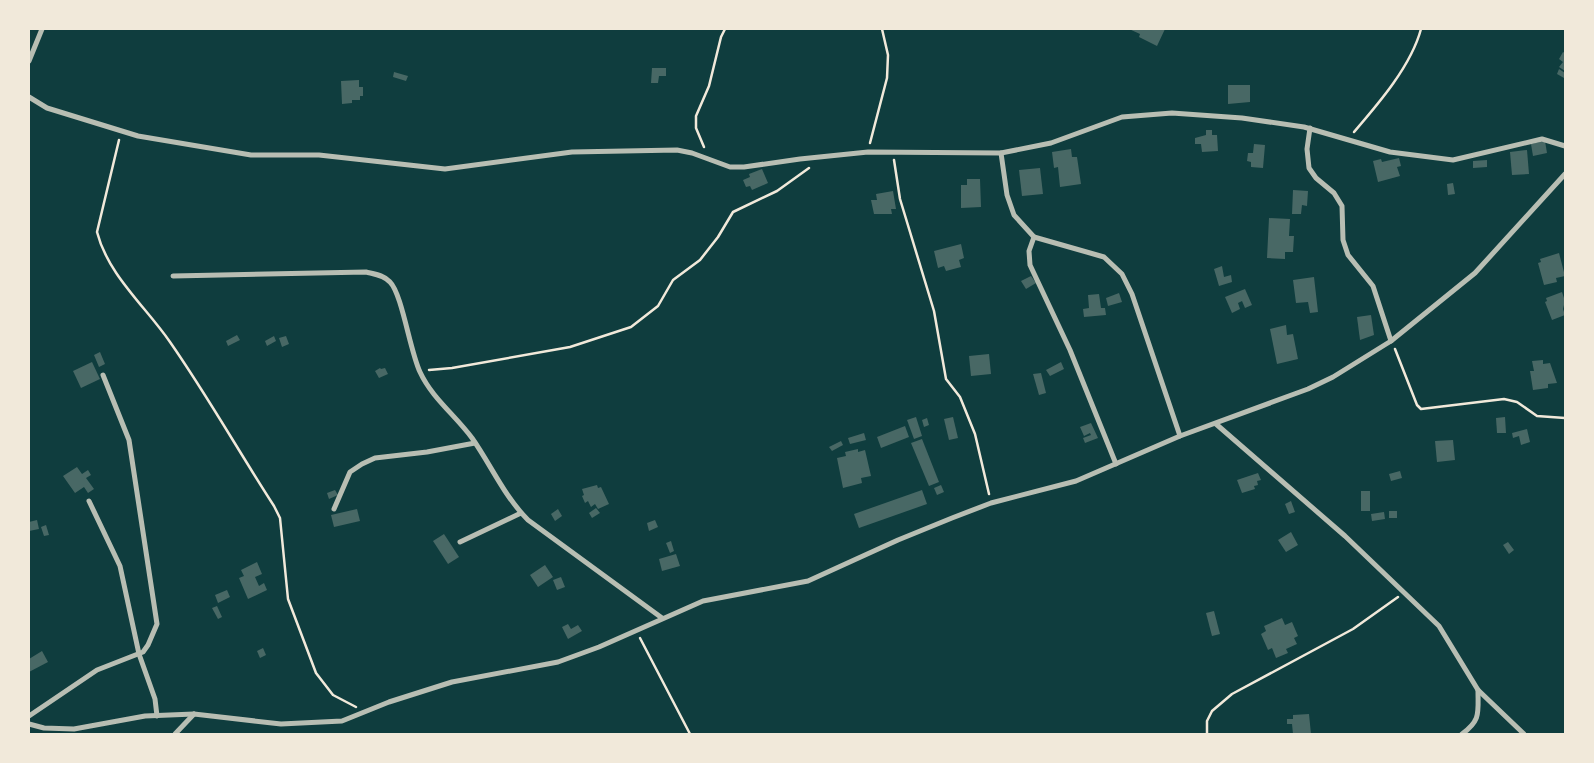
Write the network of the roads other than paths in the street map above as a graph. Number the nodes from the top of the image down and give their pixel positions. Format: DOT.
graph roads {
  1 [pos="42,29"];
  2 [pos="29,61"];
  3 [pos="29,96"];
  4 [pos="1310,128"];
  5 [pos="1565,146"];
  6 [pos="1001,153"];
  7 [pos="1565,174"];
  8 [pos="1034,237"];
  9 [pos="173,276"];
  10 [pos="1391,341"];
  11 [pos="103,375"];
  12 [pos="1216,424"];
  13 [pos="1180,436"];
  14 [pos="475,443"];
  15 [pos="1116,464"];
  16 [pos="89,501"];
  17 [pos="334,509"];
  18 [pos="521,513"];
  19 [pos="460,542"];
  20 [pos="662,618"];
  21 [pos="139,654"];
  22 [pos="1478,690"];
  23 [pos="194,714"];
  24 [pos="29,716"];
  25 [pos="157,716"];
  26 [pos="29,724"];
  27 [pos="175,734"];
  28 [pos="1462,734"];
  29 [pos="1524,734"];
  1 -- 2 [label="street"];
  3 -- 6 [label="street"];
  4 -- 5 [label="street"];
  4 -- 6 [label="street"];
  4 -- 10 [label="street"];
  6 -- 8 [label="street"];
  7 -- 10 [label="street"];
  8 -- 13 [label="street"];
  8 -- 15 [label="street"];
  9 -- 14 [label="street"];
  10 -- 12 [label="street"];
  11 -- 21 [label="street"];
  12 -- 13 [label="street"];
  12 -- 22 [label="street"];
  13 -- 15 [label="street"];
  14 -- 17 [label="street"];
  14 -- 18 [label="street"];
  15 -- 20 [label="street"];
  16 -- 21 [label="street"];
  18 -- 19 [label="street"];
  18 -- 20 [label="street"];
  20 -- 23 [label="street"];
  21 -- 24 [label="street"];
  21 -- 25 [label="street"];
  22 -- 28 [label="street"];
  22 -- 29 [label="street"];
  23 -- 25 [label="street"];
  23 -- 27 [label="street"];
  25 -- 26 [label="street"];
}
